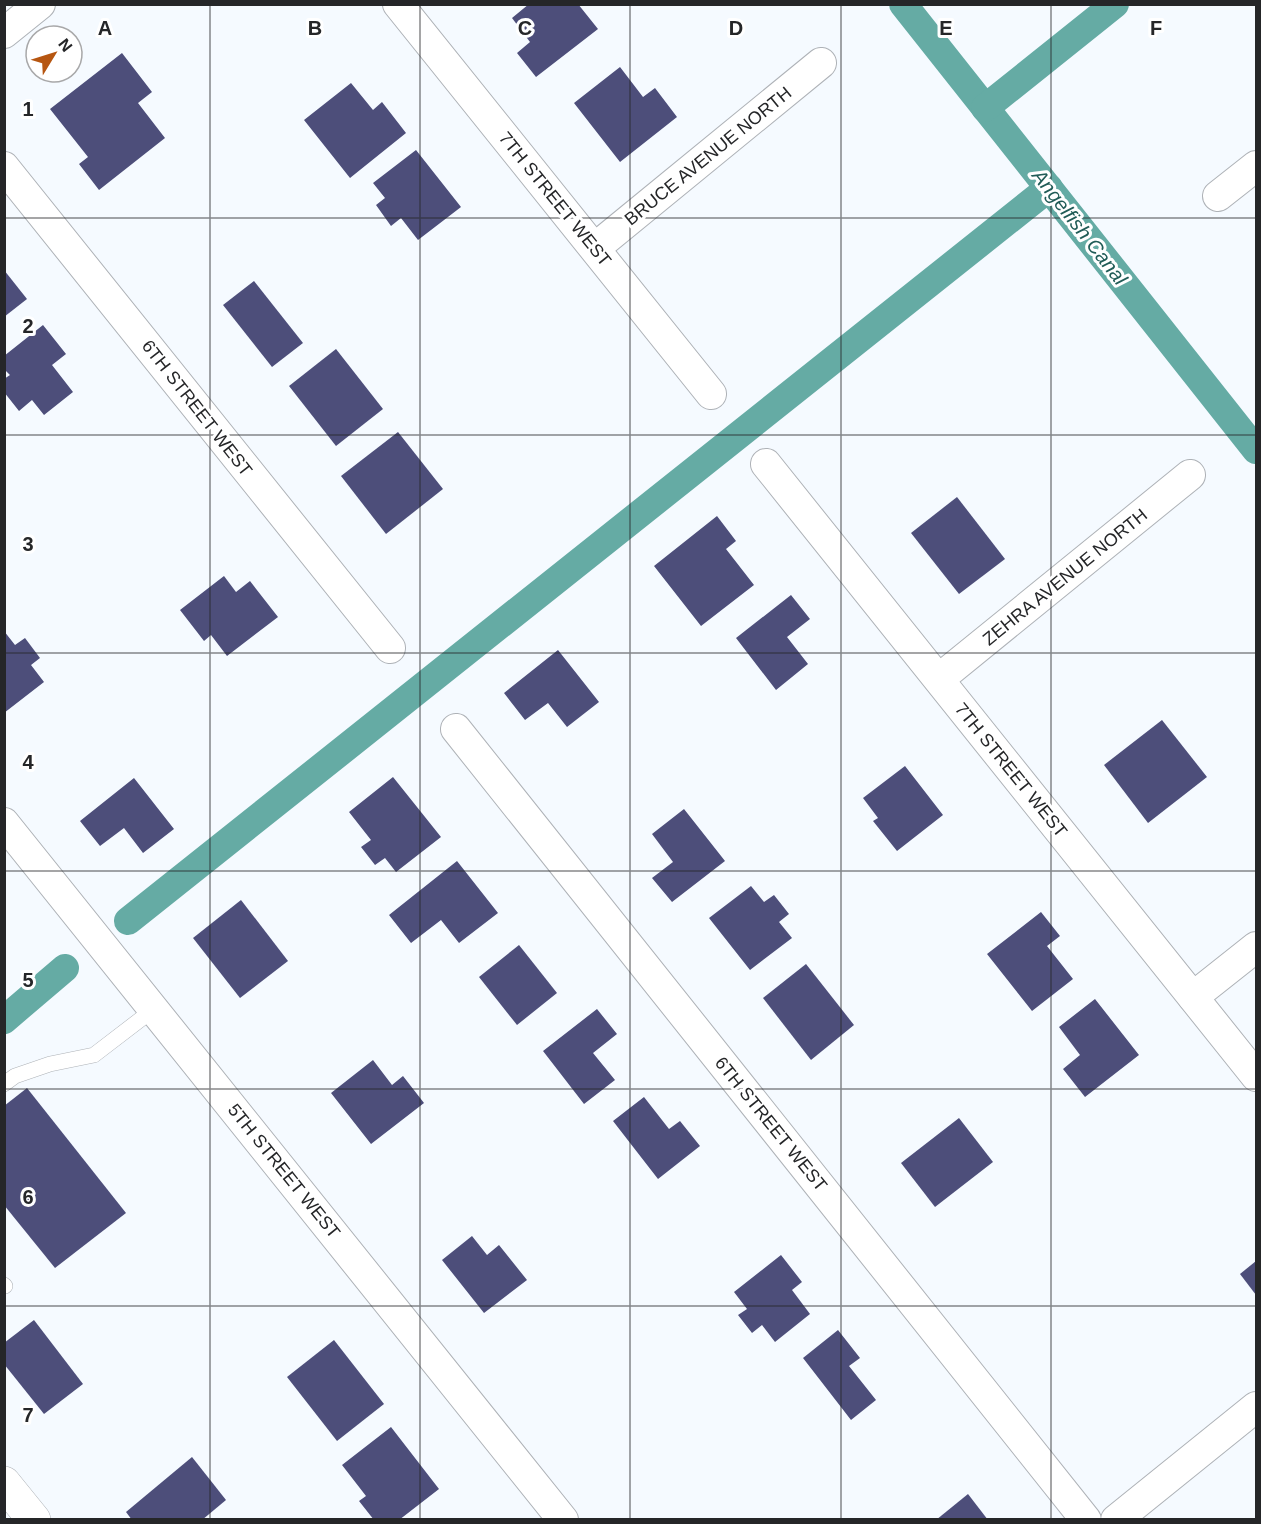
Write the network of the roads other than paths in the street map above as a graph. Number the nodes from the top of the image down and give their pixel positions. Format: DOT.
graph roads {
  1 [pos="40,4"];
  2 [pos="398,4"];
  3 [pos="4,33"];
  4 [pos="821,63"];
  5 [pos="1257,166"];
  6 [pos="4,167"];
  7 [pos="1218,196"];
  8 [pos="595,248"];
  9 [pos="711,394"];
  10 [pos="766,464"];
  11 [pos="1190,475"];
  12 [pos="390,648"];
  13 [pos="939,679"];
  14 [pos="456,729"];
  15 [pos="4,822"];
  16 [pos="1257,947"];
  17 [pos="1193,997"];
  18 [pos="154,1009"];
  19 [pos="1257,1076"];
  20 [pos="4,1084"];
  21 [pos="1257,1407"];
  22 [pos="4,1483"];
  23 [pos="34,1520"];
  24 [pos="563,1520"];
  25 [pos="1086,1520"];
  26 [pos="1116,1520"];
  1 -- 3 [label="street"];
  2 -- 8 [label="street, 7TH STREET WEST"];
  4 -- 8 [label="street, BRUCE AVENUE NORTH"];
  5 -- 7 [label="street"];
  6 -- 12 [label="street, 6TH STREET WEST"];
  8 -- 9 [label="street, 7TH STREET WEST"];
  10 -- 13 [label="street, 7TH STREET WEST"];
  11 -- 13 [label="street, ZEHRA AVENUE NORTH"];
  13 -- 17 [label="street, 7TH STREET WEST"];
  14 -- 25 [label="street, 6TH STREET WEST"];
  15 -- 18 [label="street, 5TH STREET WEST"];
  16 -- 17 [label="street"];
  17 -- 19 [label="street, 7TH STREET WEST"];
  18 -- 20 [label="lane"];
  18 -- 24 [label="street, 5TH STREET WEST"];
  21 -- 26 [label="street"];
  22 -- 23 [label="main road"];
}
